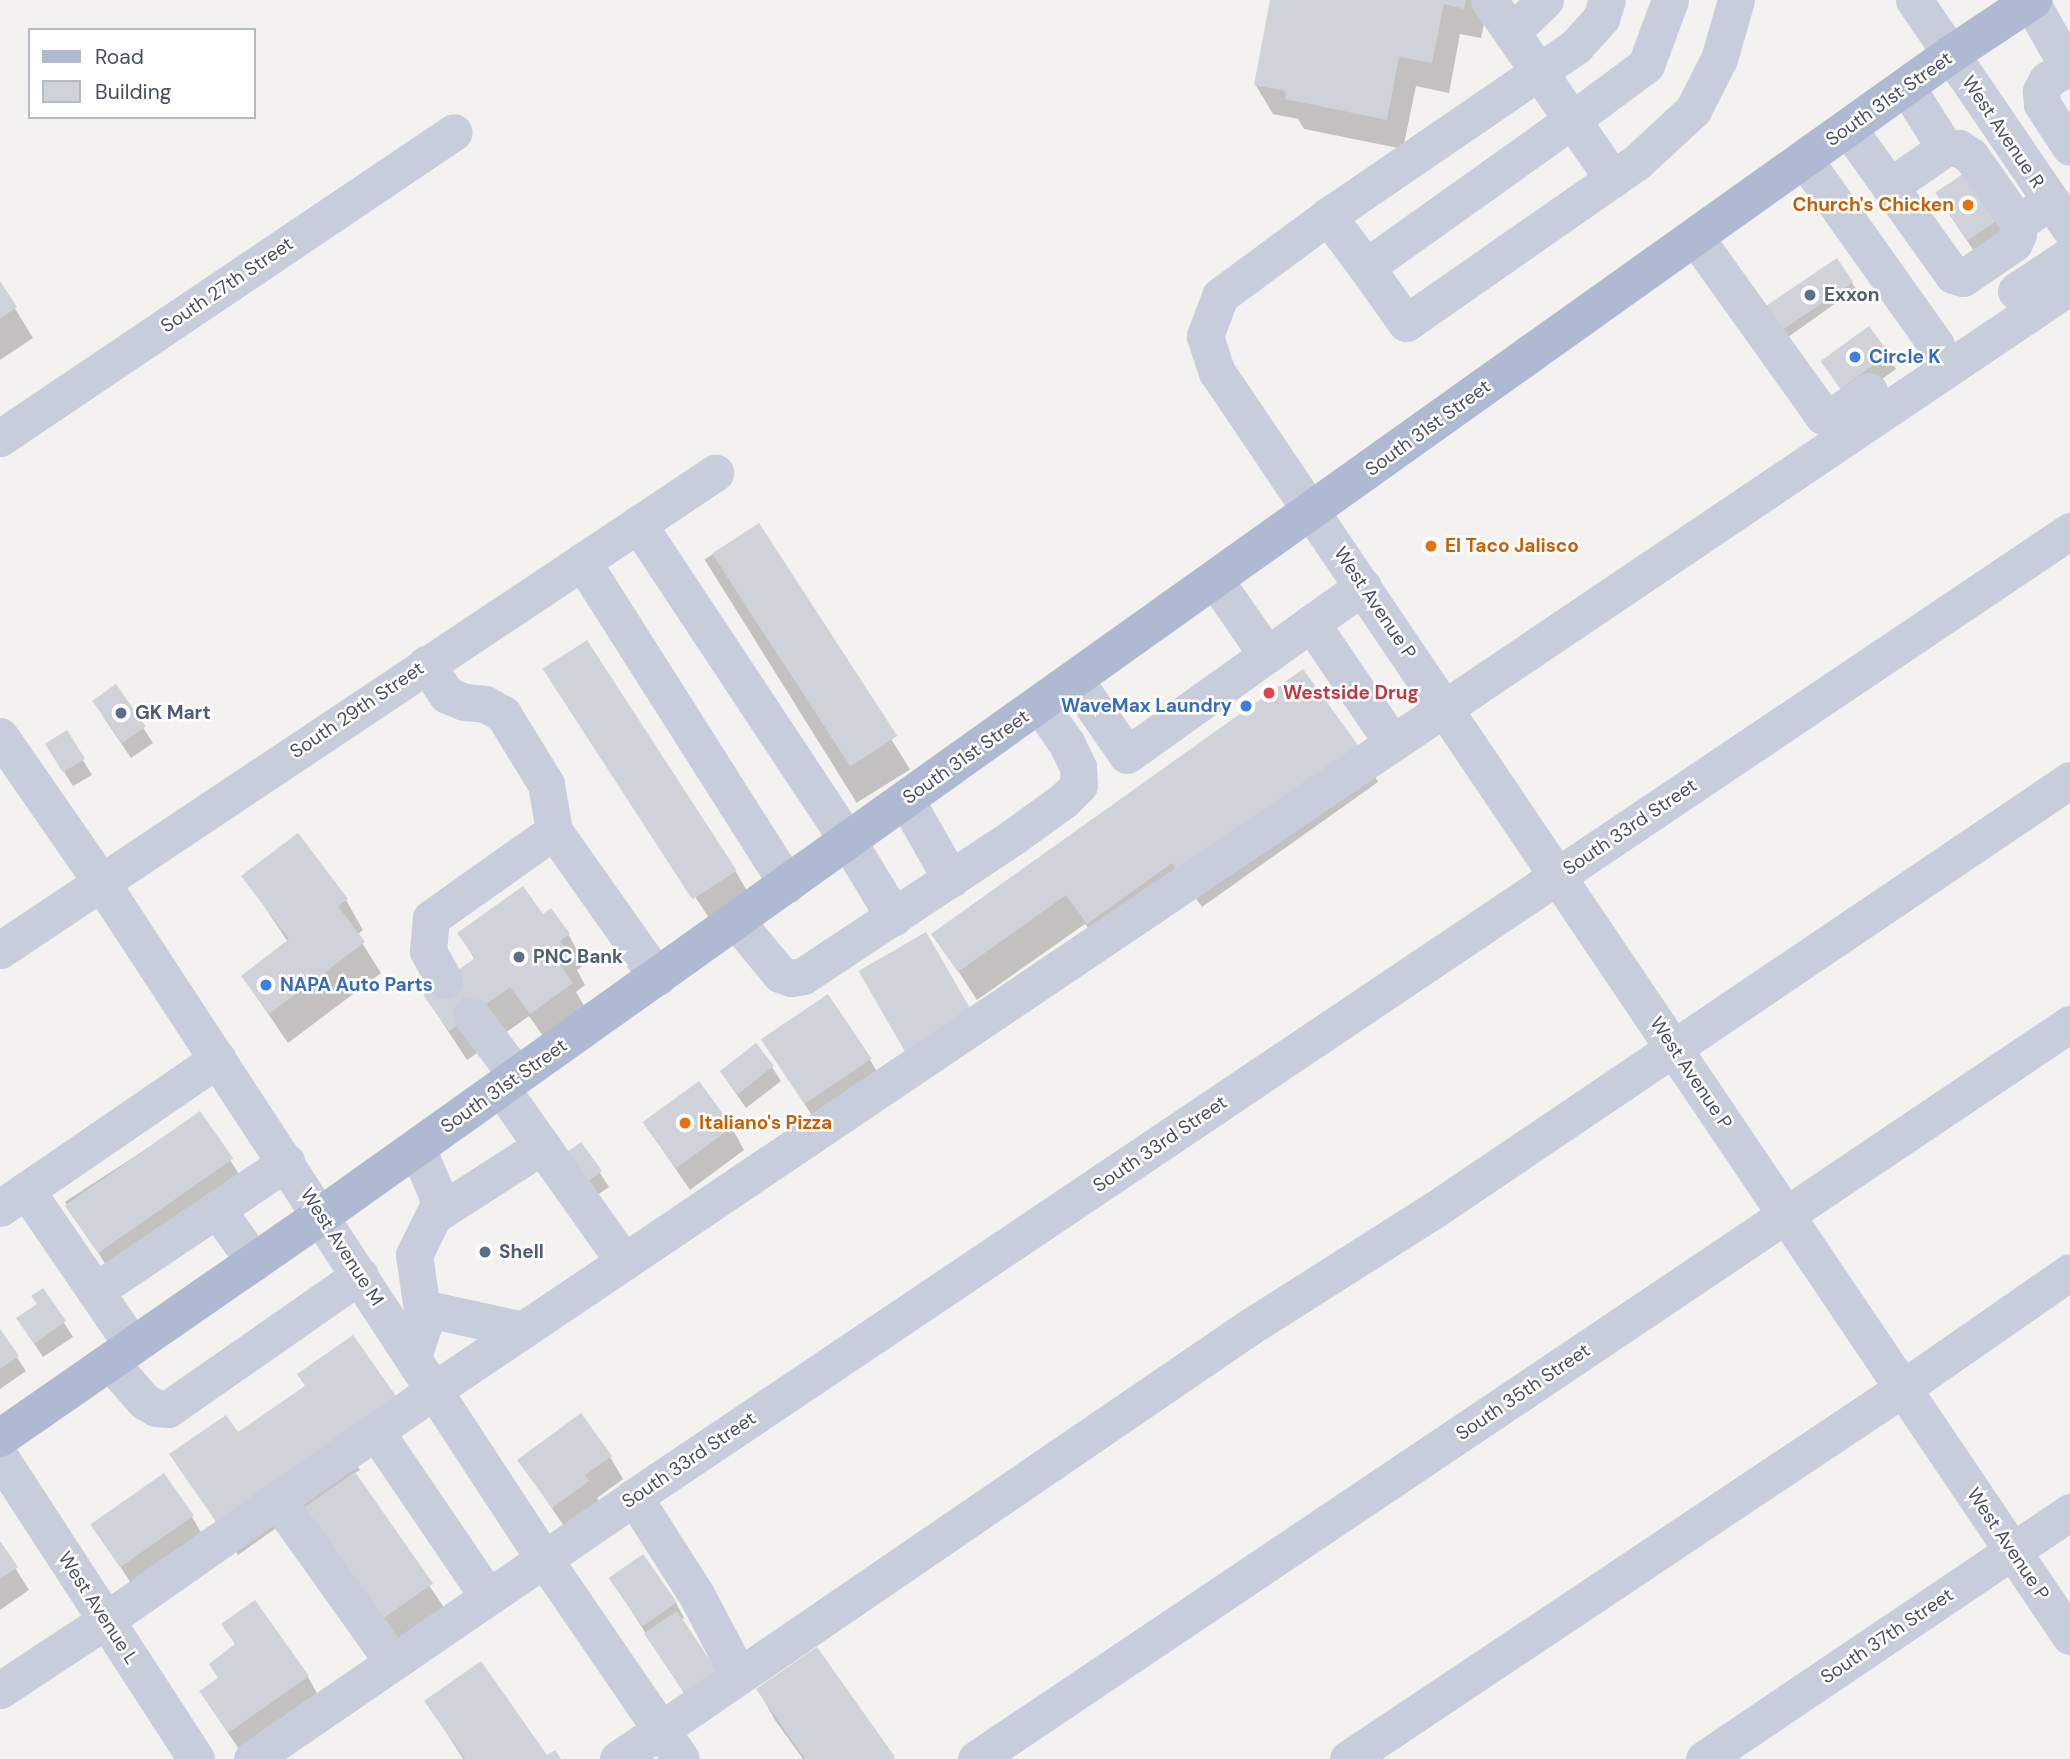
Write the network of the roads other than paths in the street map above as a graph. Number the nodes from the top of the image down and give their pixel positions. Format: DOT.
graph roads {
  1 [pos="1489,0"];
  2 [pos="1545,0"];
  3 [pos="1607,0"];
  4 [pos="1670,0"];
  5 [pos="1736,0"];
  6 [pos="1914,0"];
  7 [pos="2032,1"];
  8 [pos="1512,33"];
  9 [pos="1950,55"];
  10 [pos="2069,66"];
  11 [pos="1538,71"];
  12 [pos="1906,86"];
  13 [pos="1572,120"];
  14 [pos="1848,128"];
  15 [pos="454,132"];
  16 [pos="2070,147"];
  17 [pos="1945,148"];
  18 [pos="1804,159"];
  19 [pos="1613,179"];
  20 [pos="1889,186"];
  21 [pos="2060,215"];
  22 [pos="1328,216"];
  23 [pos="2018,223"];
  24 [pos="1695,237"];
  25 [pos="2070,255"];
  26 [pos="1366,267"];
  27 [pos="2070,286"];
  28 [pos="1936,345"];
  29 [pos="0,438"];
  30 [pos="715,473"];
  31 [pos="1312,511"];
  32 [pos="638,524"];
  33 [pos="2070,531"];
  34 [pos="582,561"];
  35 [pos="1215,580"];
  36 [pos="1363,586"];
  37 [pos="1311,624"];
  38 [pos="1267,655"];
  39 [pos="426,664"];
  40 [pos="1075,680"];
  41 [pos="1040,705"];
  42 [pos="1445,707"];
  43 [pos="0,736"];
  44 [pos="1392,742"];
  45 [pos="2070,780"];
  46 [pos="906,800"];
  47 [pos="554,831"];
  48 [pos="848,841"];
  49 [pos="1558,876"];
  50 [pos="951,879"];
  51 [pos="102,882"];
  52 [pos="787,884"];
  53 [pos="894,917"];
  54 [pos="736,920"];
  55 [pos="0,950"];
  56 [pos="657,977"];
  57 [pos="444,980"];
  58 [pos="471,1015"];
  59 [pos="2070,1024"];
  60 [pos="1674,1048"];
  61 [pos="218,1059"];
  62 [pos="509,1082"];
  63 [pos="542,1146"];
  64 [pos="416,1148"];
  65 [pos="286,1162"];
  66 [pos="13,1199"];
  67 [pos="218,1209"];
  68 [pos="436,1214"];
  69 [pos="322,1215"];
  70 [pos="1787,1216"];
  71 [pos="254,1262"];
  72 [pos="624,1262"];
  73 [pos="2070,1272"];
  74 [pos="360,1275"];
  75 [pos="95,1291"];
  76 [pos="423,1308"];
  77 [pos="523,1330"];
  78 [pos="121,1354"];
  79 [pos="413,1357"];
  80 [pos="1903,1388"];
  81 [pos="434,1390"];
  82 [pos="376,1432"];
  83 [pos="0,1438"];
  84 [pos="0,1457"];
  85 [pos="634,1497"];
  86 [pos="278,1501"];
  87 [pos="2070,1512"];
  88 [pos="2012,1551"];
  89 [pos="544,1559"];
  90 [pos="488,1597"];
  91 [pos="106,1620"];
  92 [pos="2070,1636"];
  93 [pos="393,1662"];
  94 [pos="739,1676"];
  95 [pos="0,1690"];
  96 [pos="671,1744"];
  97 [pos="196,1759"];
  98 [pos="252,1759"];
  99 [pos="618,1759"];
  100 [pos="976,1759"];
  101 [pos="1348,1759"];
  102 [pos="1704,1759"];
  1 -- 8 [label="street"];
  2 -- 8 [label="street"];
  3 -- 11 [label="street, West Avenue P"];
  4 -- 13 [label="street"];
  5 -- 19 [label="street"];
  6 -- 9 [label="street, West Avenue R"];
  7 -- 9 [label="main road, South 31st Street"];
  7 -- 10 [label="street"];
  8 -- 11 [label="street"];
  9 -- 12 [label="main road, South 31st Street"];
  9 -- 21 [label="street, West Avenue R"];
  10 -- 16 [label="street"];
  11 -- 13 [label="street"];
  11 -- 22 [label="street, West Avenue P"];
  12 -- 14 [label="main road, South 31st Street"];
  12 -- 17 [label="street"];
  13 -- 19 [label="street"];
  13 -- 26 [label="street"];
  14 -- 18 [label="main road, South 31st Street"];
  14 -- 20 [label="street"];
  15 -- 29 [label="street, South 27th Street"];
  17 -- 20 [label="street"];
  17 -- 23 [label="street"];
  18 -- 24 [label="main road, South 31st Street"];
  18 -- 28 [label="street"];
  19 -- 26 [label="street"];
  20 -- 23 [label="street"];
  21 -- 23 [label="street"];
  22 -- 26 [label="street"];
  22 -- 31 [label="street, West Avenue P"];
  24 -- 28 [label="street"];
  24 -- 31 [label="main road, South 31st Street"];
  25 -- 28 [label="street"];
  27 -- 42 [label="street"];
  30 -- 32 [label="street, South 29th Street"];
  31 -- 35 [label="main road, South 31st Street"];
  31 -- 36 [label="street, West Avenue P"];
  32 -- 34 [label="street, South 29th Street"];
  32 -- 48 [label="street"];
  33 -- 49 [label="street, South 33rd Street"];
  34 -- 39 [label="street, South 29th Street"];
  34 -- 52 [label="street"];
  35 -- 38 [label="street"];
  35 -- 40 [label="main road, South 31st Street"];
  36 -- 37 [label="street"];
  36 -- 42 [label="street, West Avenue P"];
  37 -- 38 [label="street"];
  37 -- 44 [label="street"];
  38 -- 40 [label="street"];
  39 -- 47 [label="street"];
  39 -- 51 [label="street, South 29th Street"];
  40 -- 41 [label="main road, South 31st Street"];
  41 -- 46 [label="main road, South 31st Street"];
  41 -- 50 [label="street"];
  42 -- 44 [label="street"];
  42 -- 49 [label="street, West Avenue P"];
  43 -- 51 [label="street, West Avenue M"];
  44 -- 72 [label="street"];
  45 -- 60 [label="street"];
  46 -- 48 [label="main road, South 31st Street"];
  46 -- 50 [label="street"];
  47 -- 56 [label="street"];
  47 -- 57 [label="street"];
  48 -- 52 [label="main road, South 31st Street"];
  48 -- 53 [label="street"];
  49 -- 60 [label="street, West Avenue P"];
  49 -- 85 [label="street, South 33rd Street"];
  50 -- 53 [label="street"];
  51 -- 55 [label="street, South 29th Street"];
  51 -- 61 [label="street, West Avenue M"];
  52 -- 54 [label="main road, South 31st Street"];
  53 -- 54 [label="street"];
  54 -- 56 [label="main road, South 31st Street"];
  56 -- 62 [label="main road, South 31st Street"];
  58 -- 62 [label="street"];
  59 -- 70 [label="street, South 35th Street"];
  60 -- 70 [label="street, West Avenue P"];
  60 -- 94 [label="street"];
  61 -- 65 [label="street, West Avenue M"];
  61 -- 66 [label="street"];
  62 -- 63 [label="street"];
  62 -- 64 [label="main road, South 31st Street"];
  63 -- 68 [label="street"];
  63 -- 72 [label="street"];
  64 -- 68 [label="street"];
  64 -- 69 [label="main road, South 31st Street"];
  65 -- 67 [label="street"];
  65 -- 69 [label="street, West Avenue M"];
  66 -- 75 [label="street"];
  67 -- 71 [label="street"];
  67 -- 75 [label="street"];
  68 -- 76 [label="street"];
  69 -- 71 [label="main road, South 31st Street"];
  69 -- 74 [label="street, West Avenue M"];
  70 -- 80 [label="street, West Avenue P"];
  70 -- 100 [label="street, South 35th Street"];
  71 -- 78 [label="main road, South 31st Street"];
  72 -- 77 [label="street"];
  73 -- 80 [label="street"];
  74 -- 78 [label="street"];
  74 -- 79 [label="street, West Avenue M"];
  75 -- 78 [label="street"];
  76 -- 77 [label="street"];
  76 -- 79 [label="street"];
  77 -- 81 [label="street"];
  78 -- 83 [label="main road, South 31st Street"];
  79 -- 81 [label="street, West Avenue M"];
  80 -- 88 [label="street, West Avenue P"];
  80 -- 101 [label="street"];
  81 -- 82 [label="street"];
  81 -- 89 [label="street, West Avenue M"];
  82 -- 86 [label="street"];
  82 -- 90 [label="street"];
  84 -- 91 [label="street, West Avenue L"];
  85 -- 89 [label="street, South 33rd Street"];
  85 -- 94 [label="street"];
  86 -- 91 [label="street"];
  86 -- 93 [label="street"];
  87 -- 88 [label="street, South 37th Street"];
  88 -- 92 [label="street, West Avenue P"];
  88 -- 102 [label="street, South 37th Street"];
  89 -- 90 [label="street, South 33rd Street"];
  89 -- 96 [label="street, West Avenue M"];
  90 -- 93 [label="street, South 33rd Street"];
  91 -- 95 [label="street"];
  91 -- 97 [label="street, West Avenue L"];
  93 -- 98 [label="street, South 33rd Street"];
  94 -- 96 [label="street"];
  96 -- 99 [label="street"];
}
